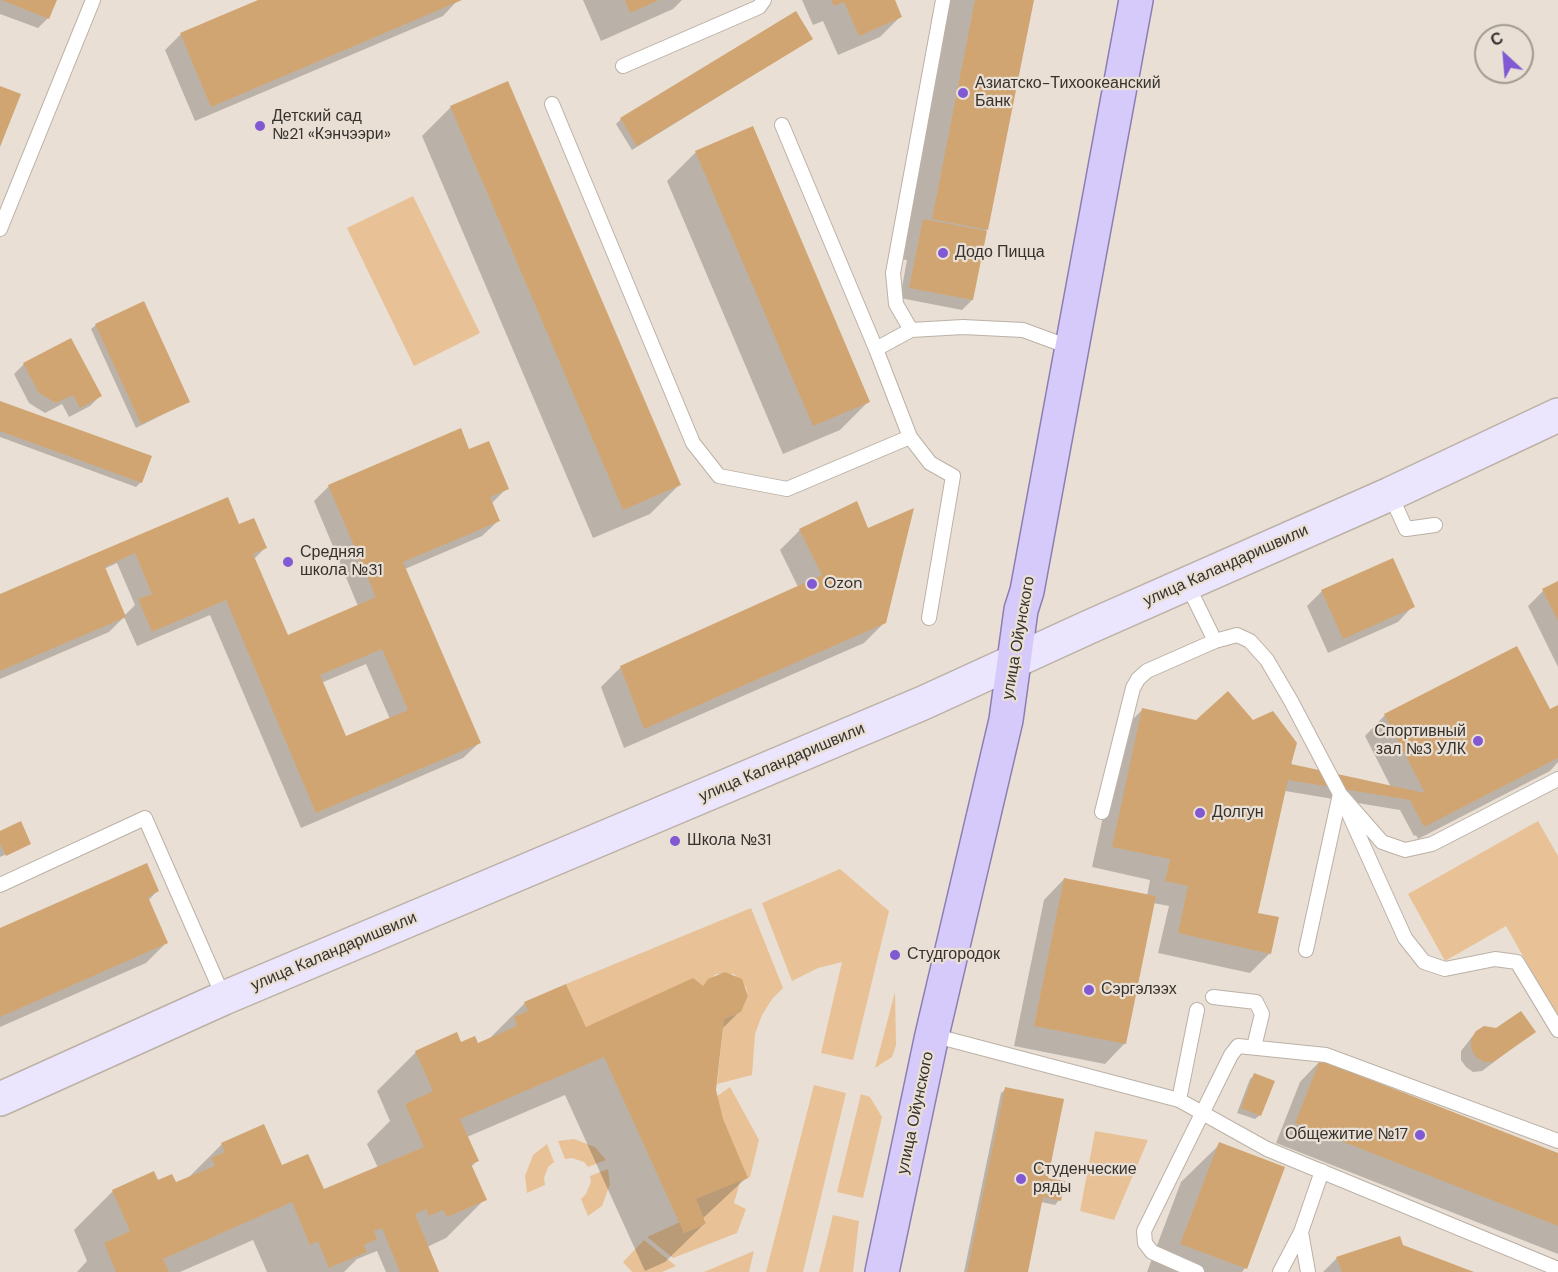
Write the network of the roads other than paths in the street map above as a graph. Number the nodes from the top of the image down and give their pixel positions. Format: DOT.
graph roads {
  1 [pos="93,0"];
  2 [pos="764,0"];
  3 [pos="943,0"];
  4 [pos="1136,0"];
  5 [pos="623,66"];
  6 [pos="552,104"];
  7 [pos="782,125"];
  8 [pos="0,229"];
  9 [pos="911,330"];
  10 [pos="1072,348"];
  11 [pos="876,349"];
  12 [pos="1558,415"];
  13 [pos="910,437"];
  14 [pos="1390,494"];
  15 [pos="1435,525"];
  16 [pos="1187,584"];
  17 [pos="929,618"];
  18 [pos="1215,641"];
  19 [pos="1014,663"];
  20 [pos="1558,779"];
  21 [pos="1340,794"];
  22 [pos="1102,812"];
  23 [pos="0,885"];
  24 [pos="1306,950"];
  25 [pos="1213,997"];
  26 [pos="224,998"];
  27 [pos="1197,1010"];
  28 [pos="1558,1030"];
  29 [pos="932,1035"];
  30 [pos="1254,1047"];
  31 [pos="0,1099"];
  32 [pos="1179,1100"];
  33 [pos="1205,1113"];
  34 [pos="1558,1141"];
  35 [pos="1322,1172"];
  36 [pos="1301,1232"];
  37 [pos="1558,1269"];
  38 [pos="882,1272"];
  39 [pos="1197,1272"];
  40 [pos="1280,1272"];
  41 [pos="1308,1272"];
  1 -- 8 [label="lane"];
  2 -- 5 [label="lane"];
  3 -- 9 [label="lane"];
  4 -- 10 [label="main road, улица Ойунского"];
  6 -- 13 [label="lane"];
  7 -- 11 [label="lane"];
  9 -- 10 [label="lane"];
  9 -- 11 [label="lane"];
  10 -- 19 [label="main road, улица Ойунского"];
  11 -- 13 [label="lane"];
  12 -- 14 [label="street, улица Каландаришвили"];
  13 -- 17 [label="lane"];
  14 -- 15 [label="lane"];
  14 -- 16 [label="street, улица Каландаришвили"];
  16 -- 18 [label="lane"];
  16 -- 19 [label="street, улица Каландаришвили"];
  18 -- 21 [label="lane"];
  18 -- 22 [label="lane"];
  19 -- 26 [label="street, улица Каландаришвили"];
  19 -- 29 [label="main road, улица Ойунского"];
  20 -- 21 [label="lane"];
  21 -- 24 [label="lane"];
  21 -- 28 [label="lane"];
  23 -- 26 [label="lane"];
  25 -- 30 [label="lane"];
  26 -- 31 [label="street, улица Каландаришвили"];
  27 -- 32 [label="lane"];
  29 -- 32 [label="lane"];
  29 -- 38 [label="main road, улица Ойунского"];
  30 -- 33 [label="lane"];
  30 -- 34 [label="lane"];
  32 -- 33 [label="lane"];
  33 -- 35 [label="lane"];
  33 -- 39 [label="lane"];
  35 -- 36 [label="lane"];
  35 -- 37 [label="lane"];
  36 -- 40 [label="lane"];
  36 -- 41 [label="lane"];
}
